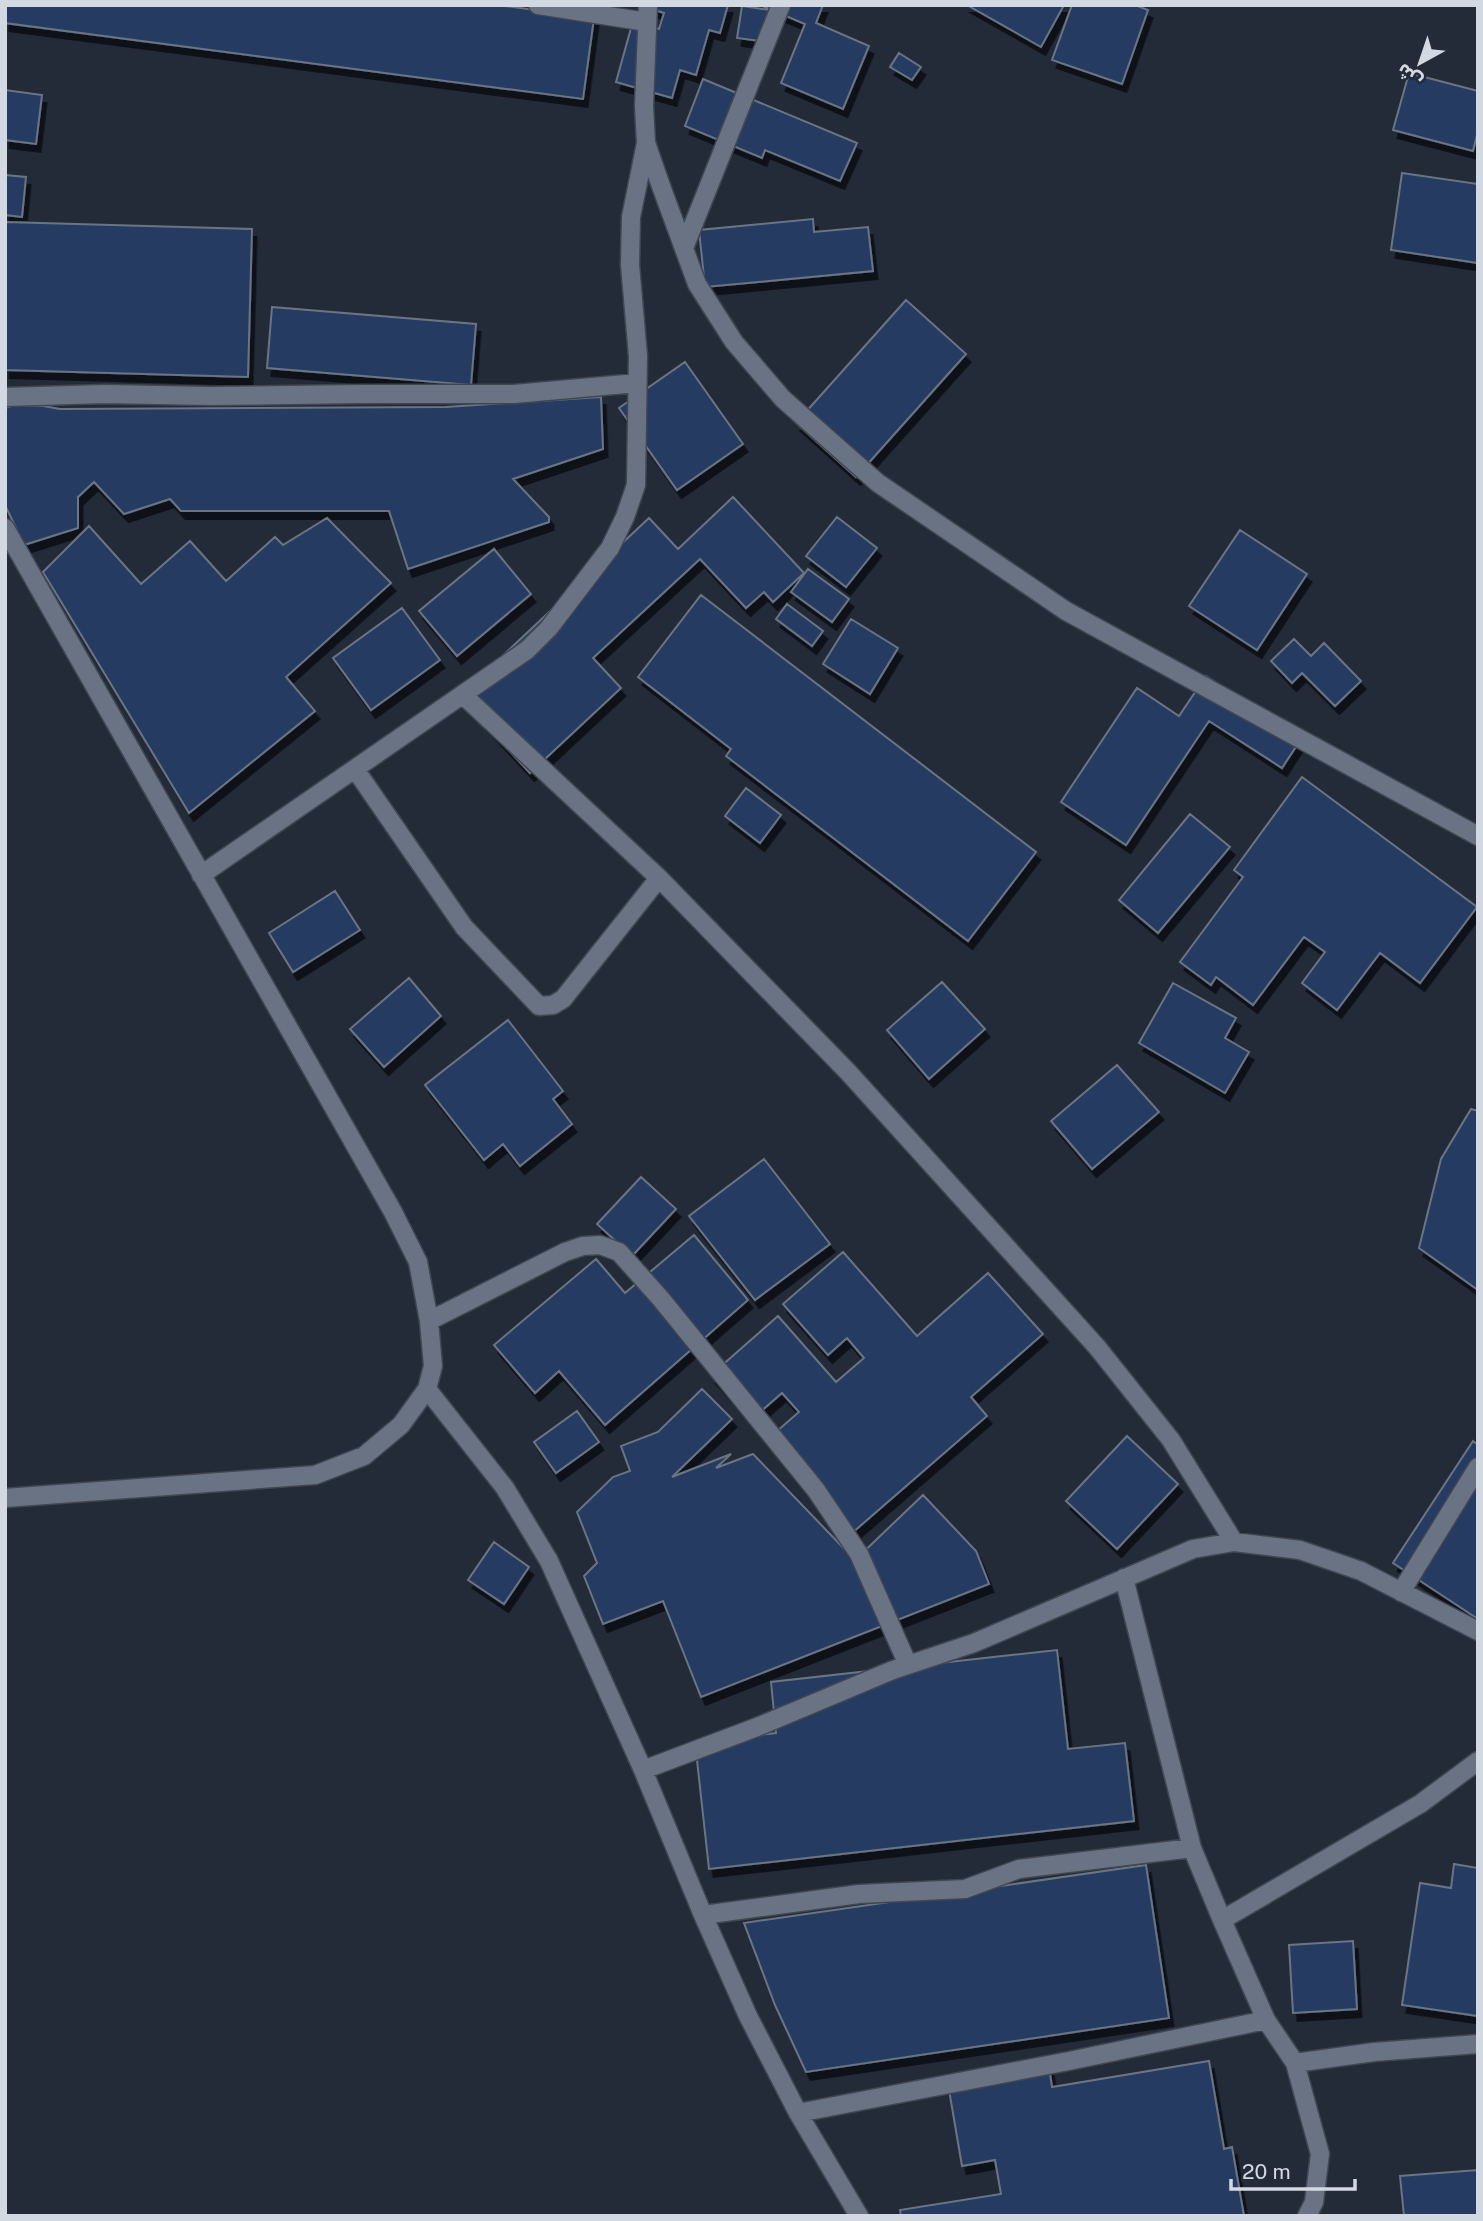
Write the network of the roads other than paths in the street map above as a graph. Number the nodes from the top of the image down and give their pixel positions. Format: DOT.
graph roads {
  1 [pos="538,5"];
  2 [pos="781,5"];
  3 [pos="647,14"];
  4 [pos="646,143"];
  5 [pos="684,248"];
  6 [pos="637,383"];
  7 [pos="5,397"];
  8 [pos="5,528"];
  9 [pos="463,695"];
  10 [pos="355,769"];
  11 [pos="1478,836"];
  12 [pos="201,875"];
  13 [pos="659,878"];
  14 [pos="429,1321"];
  15 [pos="427,1389"];
  16 [pos="1478,1467"];
  17 [pos="5,1498"];
  18 [pos="1234,1542"];
  19 [pos="1124,1578"];
  20 [pos="1401,1592"];
  21 [pos="1478,1631"];
  22 [pos="908,1665"];
  23 [pos="1478,1761"];
  24 [pos="643,1769"];
  25 [pos="1192,1848"];
  26 [pos="703,1915"];
  27 [pos="1222,1920"];
  28 [pos="1266,2021"];
  29 [pos="1478,2044"];
  30 [pos="1295,2063"];
  31 [pos="798,2113"];
  32 [pos="859,2216"];
  33 [pos="1307,2216"];
  1 -- 3 [label="street"];
  2 -- 5 [label="street"];
  3 -- 4 [label="street"];
  4 -- 5 [label="street"];
  4 -- 6 [label="street"];
  5 -- 11 [label="street"];
  6 -- 7 [label="street"];
  6 -- 9 [label="street"];
  8 -- 12 [label="street"];
  9 -- 10 [label="street"];
  9 -- 13 [label="street"];
  10 -- 12 [label="street"];
  10 -- 13 [label="street"];
  12 -- 14 [label="street"];
  13 -- 18 [label="street"];
  14 -- 15 [label="street"];
  14 -- 22 [label="street"];
  15 -- 17 [label="street"];
  15 -- 24 [label="street"];
  16 -- 20 [label="street"];
  18 -- 19 [label="street"];
  18 -- 20 [label="street"];
  19 -- 22 [label="street"];
  19 -- 25 [label="street"];
  20 -- 21 [label="street"];
  22 -- 24 [label="street"];
  23 -- 27 [label="street"];
  24 -- 26 [label="street"];
  25 -- 26 [label="street"];
  25 -- 27 [label="street"];
  26 -- 31 [label="street"];
  27 -- 28 [label="street"];
  28 -- 30 [label="street"];
  28 -- 31 [label="street"];
  29 -- 30 [label="street"];
  30 -- 33 [label="street"];
  31 -- 32 [label="street"];
}
